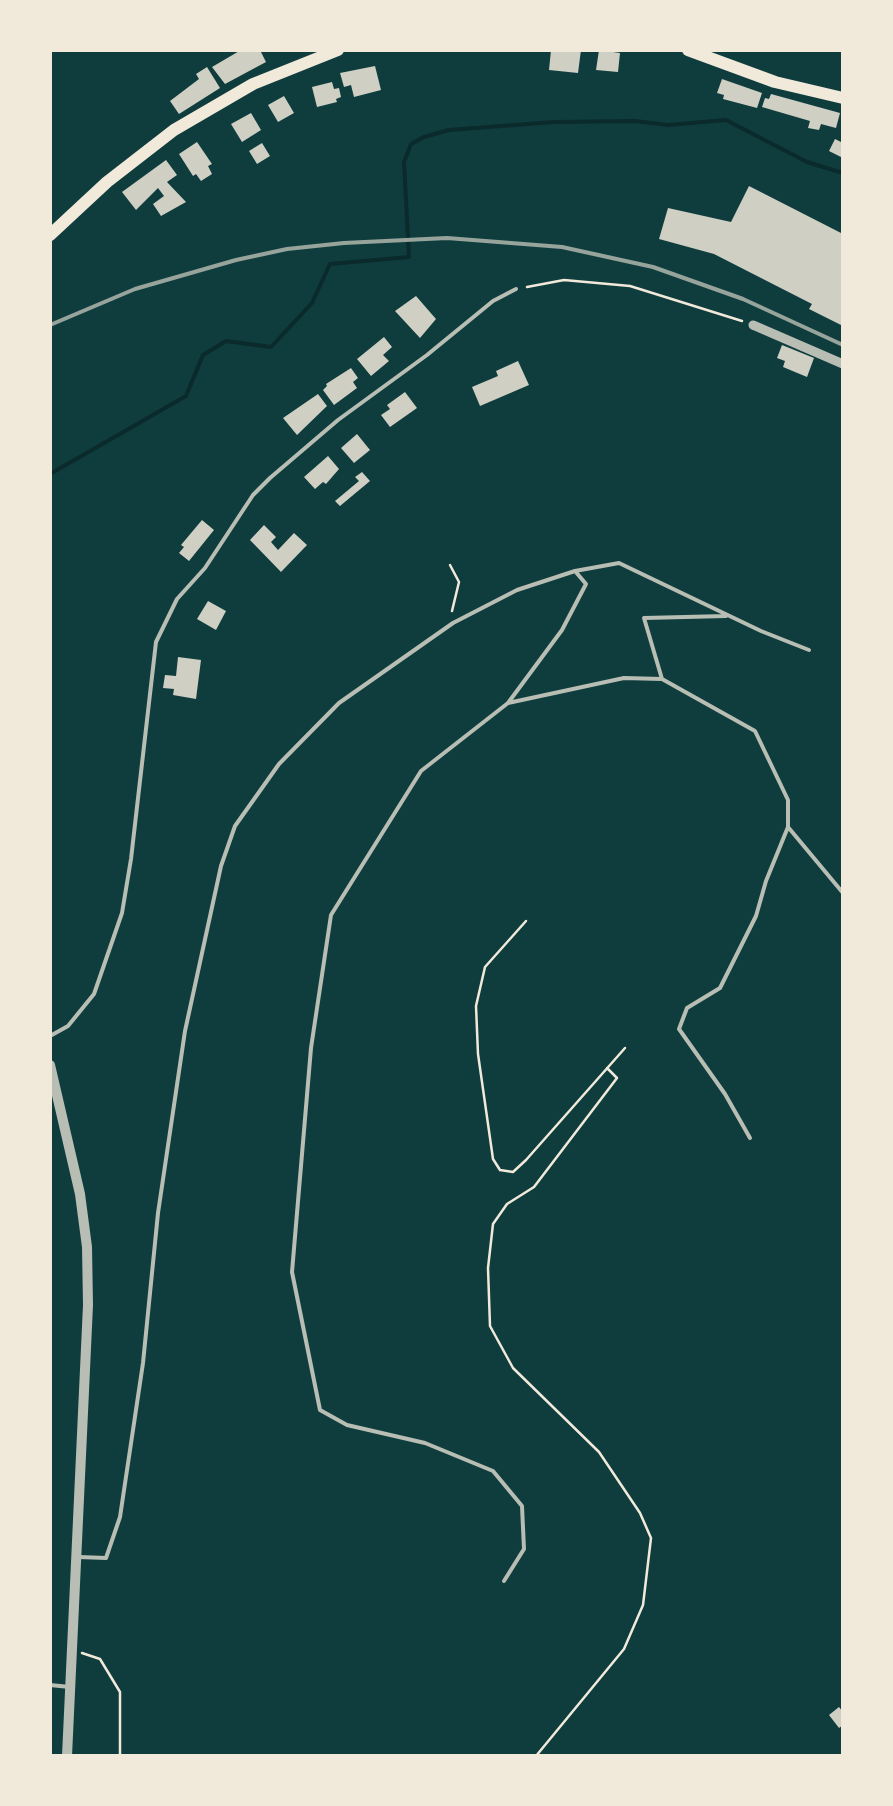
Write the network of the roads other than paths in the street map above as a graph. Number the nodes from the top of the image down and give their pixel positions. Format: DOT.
graph roads {
  1 [pos="338,50"];
  2 [pos="688,50"];
  3 [pos="843,98"];
  4 [pos="50,235"];
  5 [pos="516,289"];
  6 [pos="753,325"];
  7 [pos="843,364"];
  8 [pos="574,571"];
  9 [pos="728,616"];
  10 [pos="809,650"];
  11 [pos="662,679"];
  12 [pos="508,703"];
  13 [pos="788,827"];
  14 [pos="843,893"];
  15 [pos="50,1036"];
  16 [pos="50,1065"];
  17 [pos="750,1138"];
  18 [pos="74,1557"];
  19 [pos="504,1581"];
  20 [pos="50,1685"];
  21 [pos="70,1687"];
  22 [pos="67,1756"];
  1 -- 4 [label="main road"];
  2 -- 3 [label="main road"];
  5 -- 15 [label="lane"];
  6 -- 7 [label="street"];
  8 -- 9 [label="lane"];
  8 -- 12 [label="lane"];
  8 -- 18 [label="lane"];
  9 -- 10 [label="lane"];
  9 -- 11 [label="lane"];
  11 -- 12 [label="lane"];
  11 -- 13 [label="lane"];
  12 -- 19 [label="lane"];
  13 -- 14 [label="lane"];
  13 -- 17 [label="lane"];
  16 -- 18 [label="street"];
  18 -- 21 [label="street"];
  20 -- 21 [label="lane"];
  21 -- 22 [label="street"];
}
